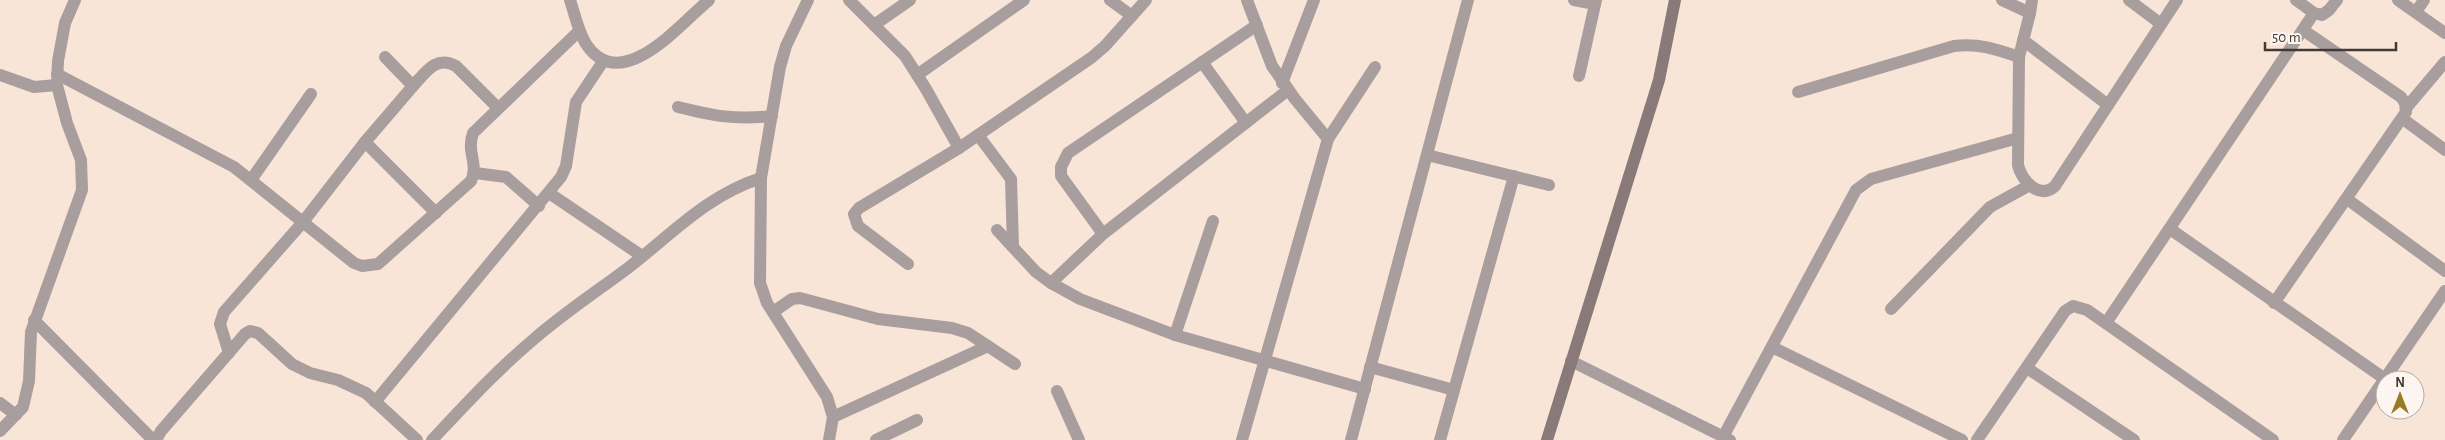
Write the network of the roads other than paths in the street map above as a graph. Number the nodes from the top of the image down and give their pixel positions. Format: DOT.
graph roads {
  1 [pos="75,0"];
  2 [pos="570,0"];
  3 [pos="709,0"];
  4 [pos="808,0"];
  5 [pos="849,0"];
  6 [pos="910,0"];
  7 [pos="1024,0"];
  8 [pos="1110,0"];
  9 [pos="1146,0"];
  10 [pos="1248,0"];
  11 [pos="1314,0"];
  12 [pos="1468,0"];
  13 [pos="1574,0"];
  14 [pos="1675,0"];
  15 [pos="2002,0"];
  16 [pos="2129,0"];
  17 [pos="2177,0"];
  18 [pos="2296,0"];
  19 [pos="2337,0"];
  20 [pos="2398,0"];
  21 [pos="2424,0"];
  22 [pos="1596,2"];
  23 [pos="2031,6"];
  24 [pos="2416,12"];
  25 [pos="2314,13"];
  26 [pos="1132,16"];
  27 [pos="2161,24"];
  28 [pos="874,25"];
  29 [pos="1257,25"];
  30 [pos="579,30"];
  31 [pos="2302,30"];
  32 [pos="2445,33"];
  33 [pos="2023,40"];
  34 [pos="385,56"];
  35 [pos="2019,57"];
  36 [pos="604,60"];
  37 [pos="1202,62"];
  38 [pos="2445,62"];
  39 [pos="1375,67"];
  40 [pos="0,75"];
  41 [pos="917,75"];
  42 [pos="1579,76"];
  43 [pos="57,79"];
  44 [pos="413,86"];
  45 [pos="1285,86"];
  46 [pos="1798,92"];
  47 [pos="310,94"];
  48 [pos="2108,105"];
  49 [pos="678,107"];
  50 [pos="498,108"];
  51 [pos="2404,113"];
  52 [pos="772,116"];
  53 [pos="1246,123"];
  54 [pos="978,135"];
  55 [pos="1328,138"];
  56 [pos="2018,138"];
  57 [pos="366,142"];
  58 [pos="959,148"];
  59 [pos="2445,150"];
  60 [pos="1427,155"];
  61 [pos="475,173"];
  62 [pos="1514,176"];
  63 [pos="761,178"];
  64 [pos="251,180"];
  65 [pos="1549,185"];
  66 [pos="2030,185"];
  67 [pos="549,193"];
  68 [pos="2347,199"];
  69 [pos="539,206"];
  70 [pos="436,213"];
  71 [pos="303,222"];
  72 [pos="1213,222"];
  73 [pos="2170,229"];
  74 [pos="997,230"];
  75 [pos="1104,234"];
  76 [pos="1013,247"];
  77 [pos="642,256"];
  78 [pos="908,264"];
  79 [pos="2445,272"];
  80 [pos="1051,283"];
  81 [pos="2445,291"];
  82 [pos="2274,303"];
  83 [pos="1891,309"];
  84 [pos="773,312"];
  85 [pos="34,320"];
  86 [pos="2106,323"];
  87 [pos="1175,335"];
  88 [pos="988,346"];
  89 [pos="1772,347"];
  90 [pos="228,353"];
  91 [pos="1265,361"];
  92 [pos="1571,361"];
  93 [pos="1015,364"];
  94 [pos="1370,367"];
  95 [pos="2027,368"];
  96 [pos="2390,370"];
  97 [pos="2375,373"];
  98 [pos="1365,389"];
  99 [pos="1454,390"];
  100 [pos="1057,391"];
  101 [pos="2375,392"];
  102 [pos="375,402"];
  103 [pos="0,403"];
  104 [pos="16,415"];
  105 [pos="833,417"];
  106 [pos="917,420"];
  107 [pos="0,431"];
  108 [pos="1727,438"];
  109 [pos="1982,438"];
  110 [pos="155,440"];
  111 [pos="417,440"];
  112 [pos="432,440"];
  113 [pos="830,440"];
  114 [pos="876,440"];
  115 [pos="1079,440"];
  116 [pos="1242,440"];
  117 [pos="1351,440"];
  118 [pos="1440,440"];
  119 [pos="1547,440"];
  120 [pos="1962,440"];
  121 [pos="2134,440"];
  122 [pos="2273,440"];
  123 [pos="2343,440"];
  1 -- 43 [label="street"];
  2 -- 30 [label="street"];
  3 -- 36 [label="street"];
  4 -- 52 [label="street"];
  5 -- 28 [label="street"];
  6 -- 28 [label="street"];
  7 -- 41 [label="street"];
  8 -- 26 [label="street"];
  9 -- 26 [label="street"];
  10 -- 29 [label="street"];
  11 -- 45 [label="street"];
  12 -- 60 [label="street"];
  13 -- 22 [label="street"];
  14 -- 92 [label="street"];
  15 -- 23 [label="street"];
  16 -- 27 [label="street"];
  17 -- 27 [label="street"];
  18 -- 25 [label="street"];
  19 -- 25 [label="street"];
  20 -- 24 [label="street"];
  21 -- 24 [label="street"];
  22 -- 42 [label="street"];
  23 -- 33 [label="street"];
  24 -- 32 [label="street"];
  25 -- 31 [label="street"];
  26 -- 54 [label="street"];
  27 -- 48 [label="street"];
  28 -- 41 [label="street"];
  29 -- 37 [label="street"];
  29 -- 45 [label="street"];
  30 -- 36 [label="street"];
  30 -- 50 [label="street"];
  31 -- 51 [label="street"];
  31 -- 73 [label="street"];
  33 -- 35 [label="street"];
  33 -- 48 [label="street"];
  34 -- 44 [label="street"];
  35 -- 46 [label="street"];
  35 -- 56 [label="street"];
  36 -- 67 [label="street"];
  37 -- 53 [label="street"];
  37 -- 75 [label="street"];
  38 -- 51 [label="street"];
  39 -- 55 [label="street"];
  40 -- 43 [label="street"];
  41 -- 58 [label="street"];
  43 -- 64 [label="street"];
  43 -- 85 [label="street"];
  44 -- 50 [label="street"];
  44 -- 57 [label="street"];
  45 -- 53 [label="street"];
  45 -- 55 [label="street"];
  47 -- 64 [label="street"];
  48 -- 66 [label="street"];
  49 -- 52 [label="street"];
  50 -- 61 [label="street"];
  51 -- 59 [label="street"];
  51 -- 68 [label="street"];
  52 -- 63 [label="street"];
  53 -- 75 [label="street"];
  54 -- 58 [label="street"];
  54 -- 76 [label="street"];
  55 -- 91 [label="street"];
  56 -- 66 [label="street"];
  56 -- 89 [label="street"];
  57 -- 70 [label="street"];
  57 -- 71 [label="street"];
  58 -- 78 [label="street"];
  60 -- 62 [label="street"];
  60 -- 94 [label="street"];
  61 -- 69 [label="street"];
  61 -- 70 [label="street"];
  62 -- 65 [label="street"];
  62 -- 99 [label="street"];
  63 -- 77 [label="street"];
  63 -- 84 [label="street"];
  64 -- 71 [label="street"];
  66 -- 83 [label="street"];
  67 -- 69 [label="street"];
  67 -- 77 [label="street"];
  68 -- 79 [label="street"];
  68 -- 82 [label="street"];
  69 -- 102 [label="street"];
  70 -- 71 [label="street"];
  71 -- 90 [label="street"];
  72 -- 87 [label="street"];
  73 -- 82 [label="street"];
  73 -- 86 [label="street"];
  74 -- 76 [label="street"];
  75 -- 80 [label="street"];
  76 -- 80 [label="street"];
  77 -- 112 [label="street"];
  80 -- 87 [label="street"];
  81 -- 96 [label="street"];
  82 -- 97 [label="street"];
  84 -- 88 [label="street"];
  84 -- 105 [label="street"];
  85 -- 104 [label="street"];
  85 -- 110 [label="street"];
  86 -- 95 [label="street"];
  86 -- 122 [label="street"];
  87 -- 91 [label="street"];
  88 -- 93 [label="street"];
  88 -- 105 [label="street"];
  89 -- 108 [label="street"];
  89 -- 120 [label="street"];
  90 -- 102 [label="street"];
  90 -- 110 [label="street"];
  91 -- 98 [label="street"];
  91 -- 116 [label="street"];
  92 -- 108 [label="street"];
  92 -- 119 [label="street"];
  94 -- 98 [label="street"];
  94 -- 99 [label="street"];
  95 -- 109 [label="street"];
  95 -- 121 [label="street"];
  98 -- 117 [label="street"];
  99 -- 118 [label="street"];
  100 -- 115 [label="street"];
  101 -- 123 [label="street"];
  102 -- 111 [label="street"];
  103 -- 104 [label="street"];
  104 -- 107 [label="street"];
  105 -- 113 [label="street"];
  106 -- 114 [label="street"];
}
